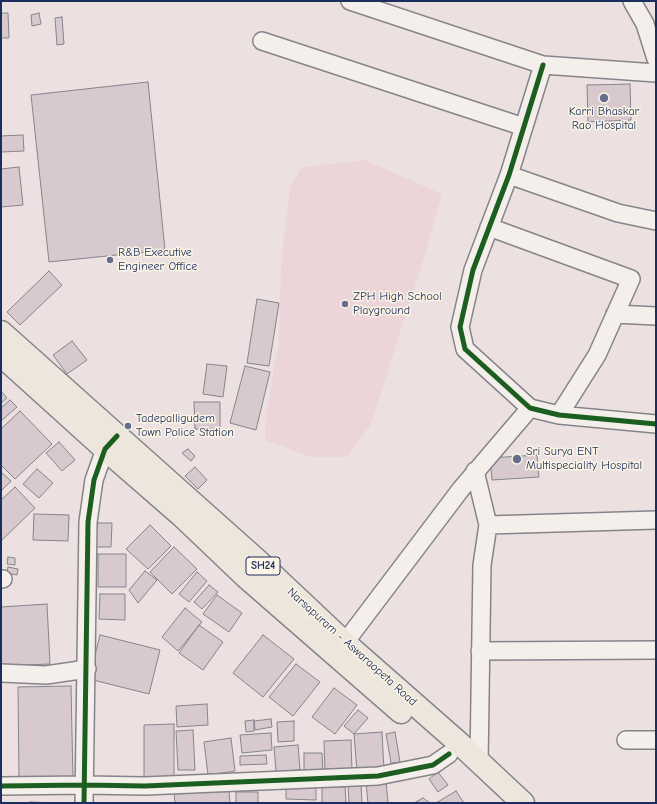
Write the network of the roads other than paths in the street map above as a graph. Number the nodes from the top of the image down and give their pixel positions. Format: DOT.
graph roads {
  1 [pos="350,1"];
  2 [pos="632,1"];
  3 [pos="262,41"];
  4 [pos="656,59"];
  5 [pos="543,66"];
  6 [pos="656,73"];
  7 [pos="524,127"];
  8 [pos="508,176"];
  9 [pos="656,221"];
  10 [pos="489,227"];
  11 [pos="615,314"];
  12 [pos="656,316"];
  13 [pos="1,332"];
  14 [pos="1,355"];
  15 [pos="530,408"];
  16 [pos="559,414"];
  17 [pos="656,424"];
  18 [pos="111,443"];
  19 [pos="475,472"];
  20 [pos="656,520"];
  21 [pos="488,525"];
  22 [pos="340,649"];
  23 [pos="656,650"];
  24 [pos="480,651"];
  25 [pos="87,669"];
  26 [pos="1,673"];
  27 [pos="626,740"];
  28 [pos="656,740"];
  29 [pos="449,754"];
  30 [pos="480,763"];
  31 [pos="85,784"];
  32 [pos="1,786"];
  33 [pos="84,803"];
  34 [pos="501,803"];
  35 [pos="523,803"];
  1 -- 5 [label="street"];
  2 -- 4 [label="street"];
  3 -- 7 [label="street"];
  5 -- 6 [label="street"];
  5 -- 7 [label="street"];
  7 -- 8 [label="street"];
  8 -- 9 [label="street"];
  8 -- 10 [label="street"];
  10 -- 11 [label="street"];
  10 -- 15 [label="street"];
  11 -- 12 [label="street"];
  11 -- 16 [label="street"];
  13 -- 18 [label="main road, Narsapuram - Aswaraopeta Road / SH24"];
  14 -- 18 [label="main road, Narsapuram - Aswaraopeta Road / SH24"];
  15 -- 16 [label="street"];
  15 -- 19 [label="street"];
  16 -- 17 [label="street"];
  18 -- 22 [label="main road, Narsapuram - Aswaraopeta Road / SH24"];
  18 -- 25 [label="street"];
  19 -- 21 [label="street"];
  19 -- 22 [label="street"];
  20 -- 21 [label="street"];
  21 -- 24 [label="street"];
  22 -- 29 [label="main road, Narsapuram - Aswaraopeta Road / SH24"];
  22 -- 30 [label="main road, Narsapuram - Aswaraopeta Road / SH24"];
  23 -- 24 [label="street"];
  24 -- 30 [label="street"];
  25 -- 26 [label="street"];
  25 -- 31 [label="street"];
  27 -- 28 [label="street"];
  29 -- 31 [label="street"];
  29 -- 34 [label="main road, Narsapuram - Aswaraopeta Road / SH24"];
  30 -- 35 [label="main road, Narsapuram - Aswaraopeta Road / SH24"];
  31 -- 32 [label="street"];
  31 -- 33 [label="street"];
}
